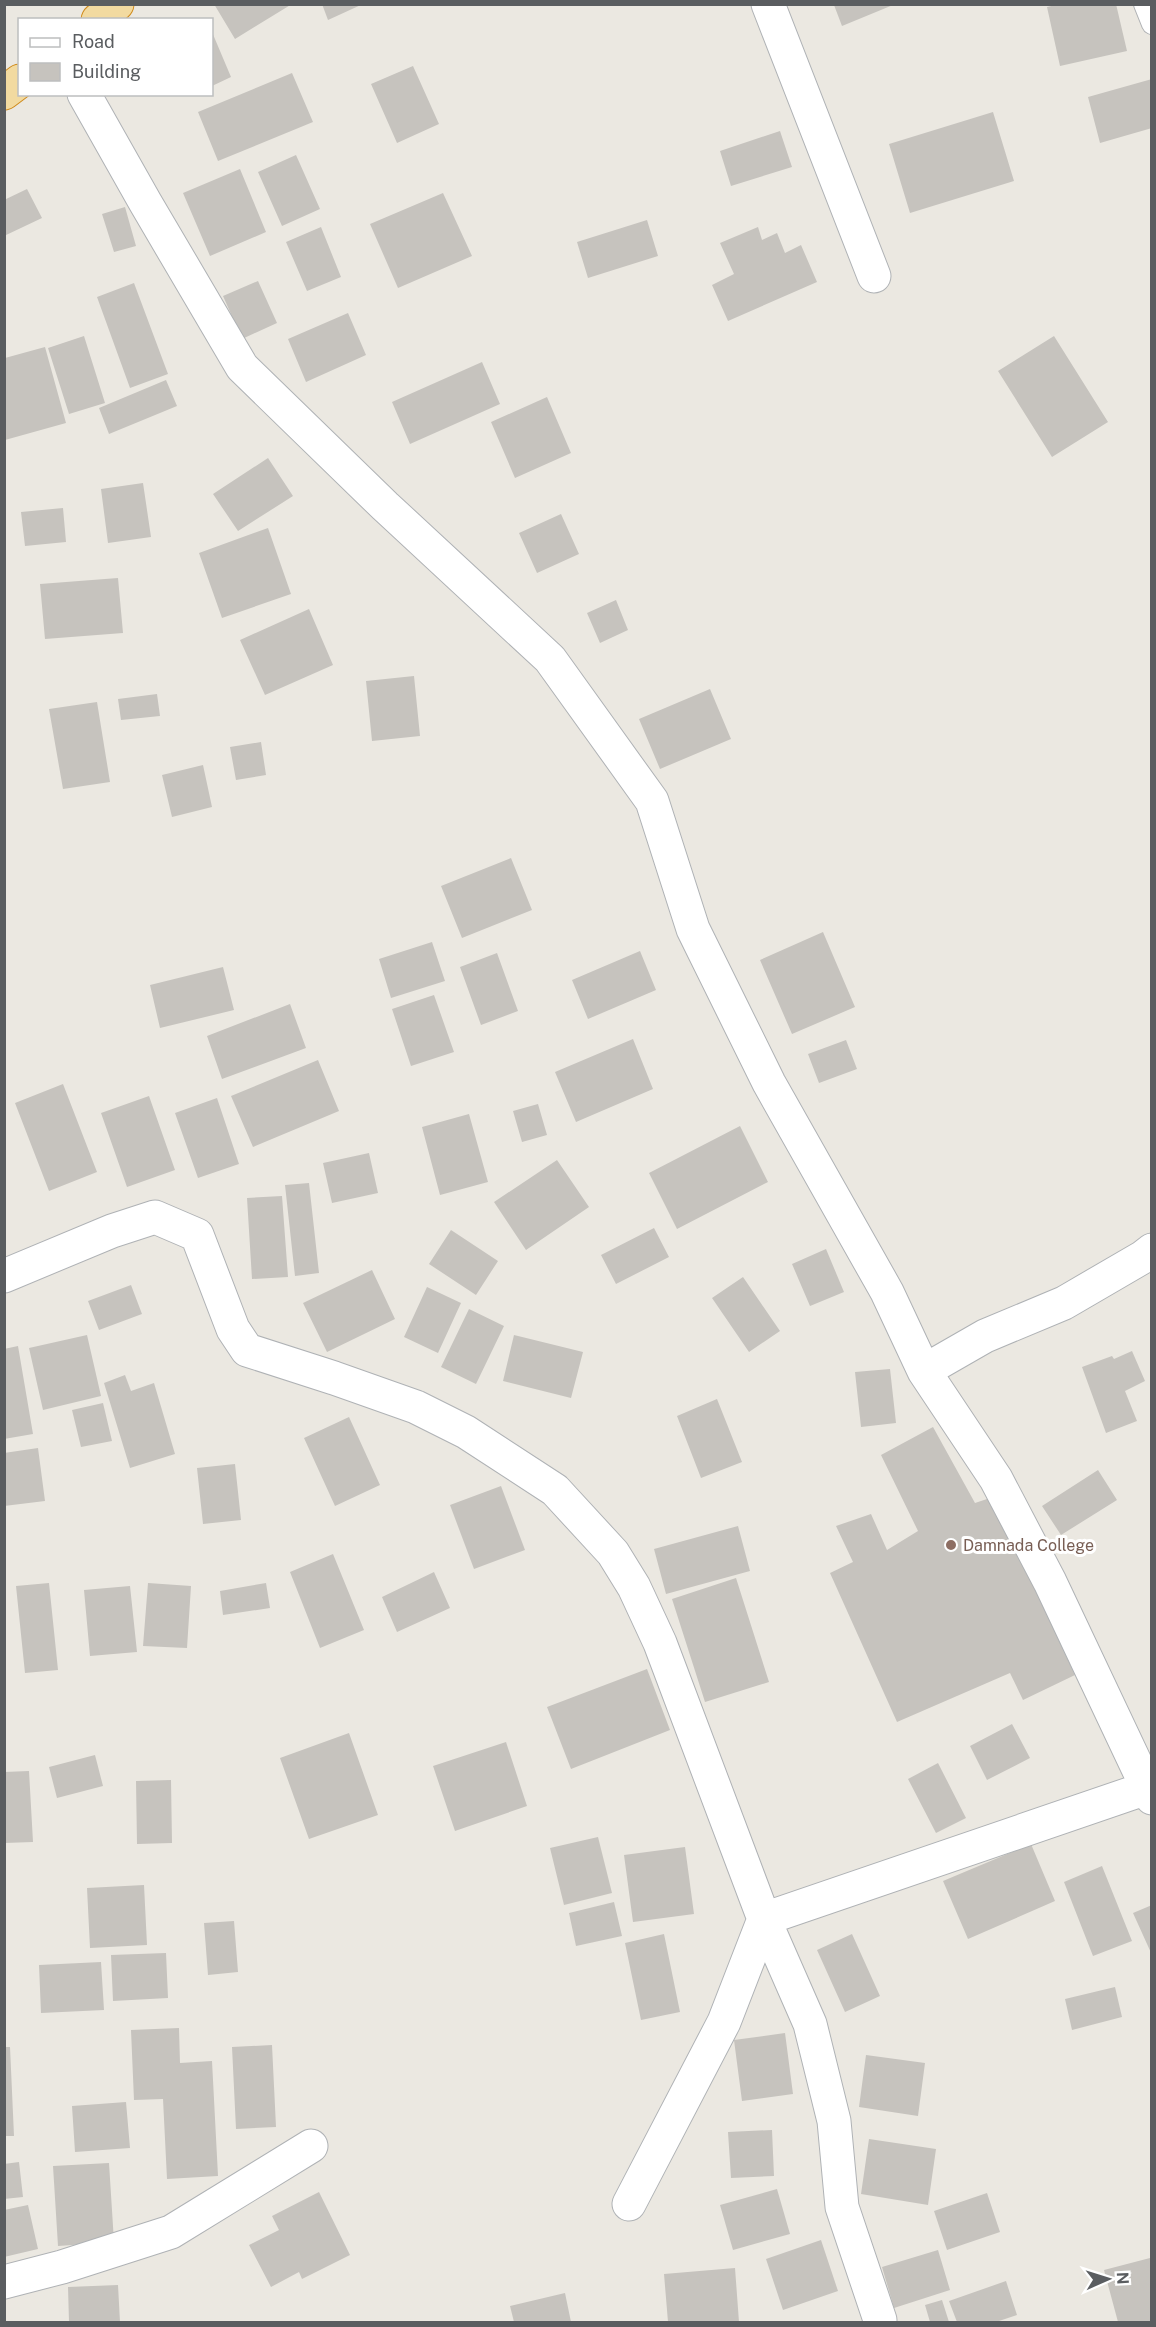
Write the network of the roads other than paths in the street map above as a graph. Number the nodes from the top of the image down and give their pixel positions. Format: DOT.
graph roads {
  1 [pos="117,4"];
  2 [pos="768,4"];
  3 [pos="1144,4"];
  4 [pos="100,18"];
  5 [pos="1152,24"];
  6 [pos="18,82"];
  7 [pos="4,93"];
  8 [pos="85,96"];
  9 [pos="874,276"];
  10 [pos="1152,1250"];
  11 [pos="4,1276"];
  12 [pos="924,1371"];
  13 [pos="1150,1793"];
  14 [pos="764,1919"];
  15 [pos="311,2146"];
  16 [pos="629,2204"];
  17 [pos="4,2282"];
  18 [pos="880,2320"];
  1 -- 4 [label="highway"];
  2 -- 9 [label="street"];
  3 -- 5 [label="lane"];
  6 -- 7 [label="highway"];
  8 -- 12 [label="street"];
  10 -- 12 [label="street"];
  11 -- 14 [label="street"];
  12 -- 13 [label="street"];
  13 -- 14 [label="street"];
  14 -- 16 [label="street"];
  14 -- 18 [label="street"];
  15 -- 17 [label="street"];
}
